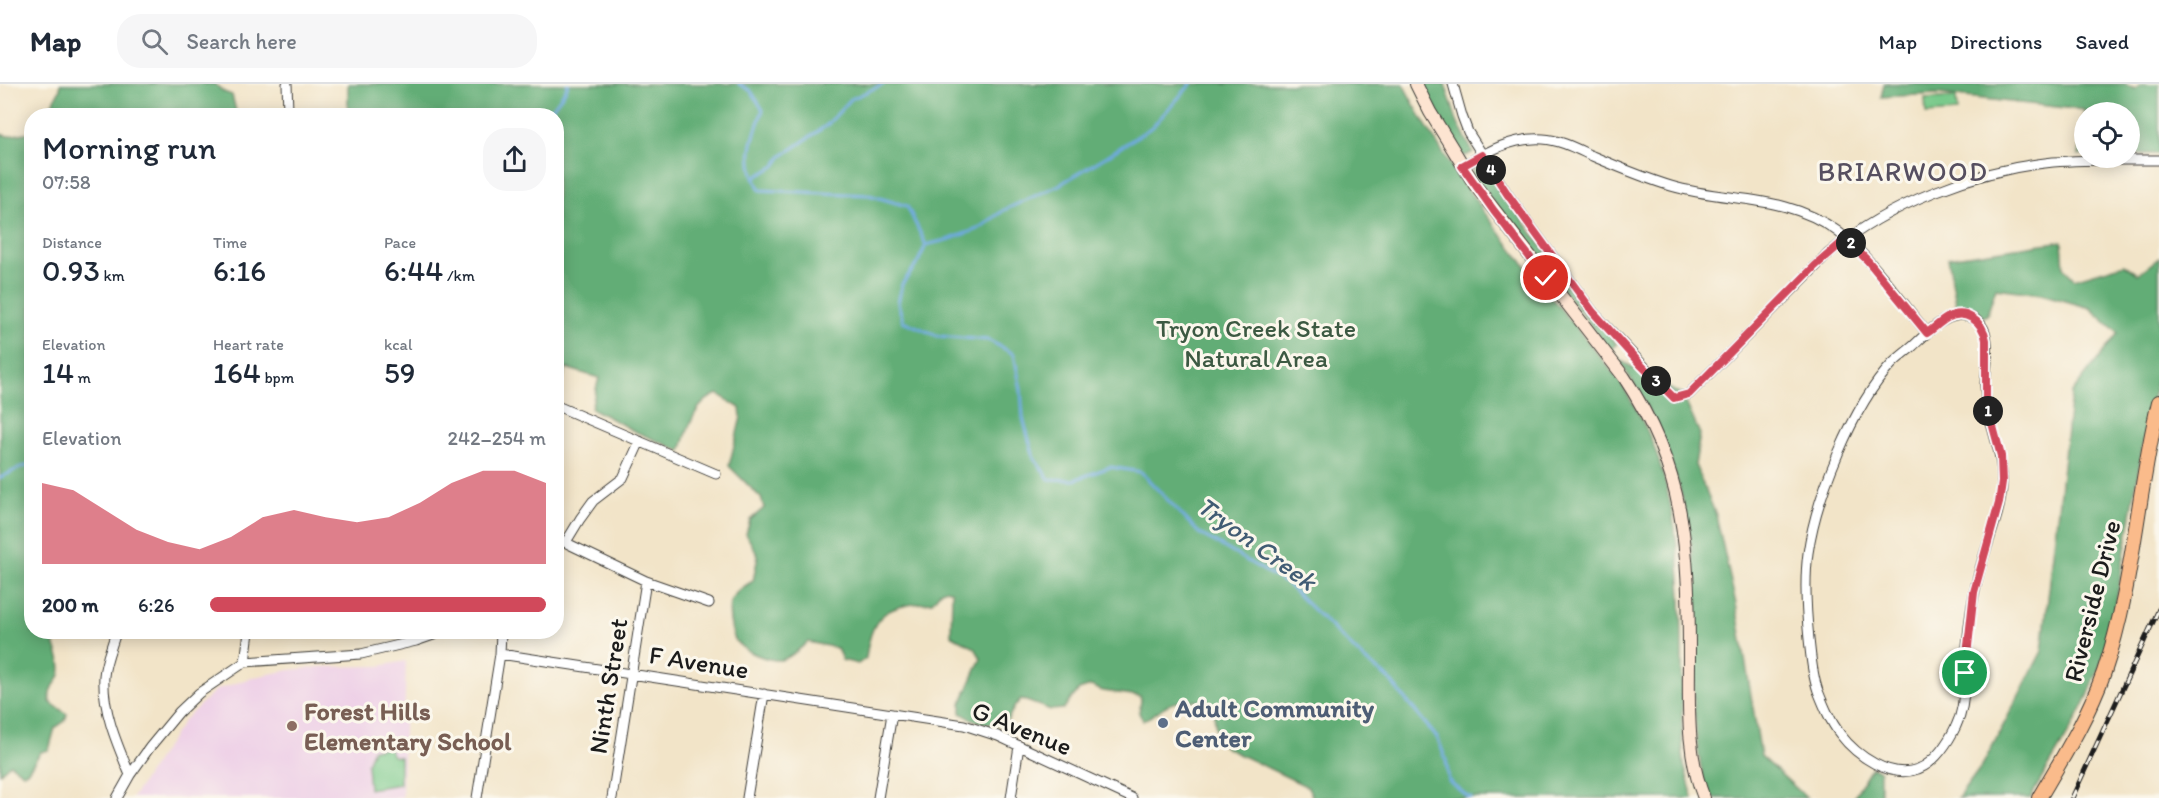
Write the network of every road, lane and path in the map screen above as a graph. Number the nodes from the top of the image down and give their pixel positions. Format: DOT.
graph roads {
  1 [pos="287,84"];
  2 [pos="1416,84"];
  3 [pos="1453,84"];
  4 [pos="288,108"];
  5 [pos="1482,155"];
  6 [pos="2159,160"];
  7 [pos="1462,166"];
  8 [pos="1846,239"];
  9 [pos="1927,333"];
  10 [pos="2159,402"];
  11 [pos="564,409"];
  12 [pos="640,441"];
  13 [pos="2155,446"];
  14 [pos="716,474"];
  15 [pos="564,536"];
  16 [pos="564,541"];
  17 [pos="646,580"];
  18 [pos="710,603"];
  19 [pos="114,639"];
  20 [pos="248,639"];
  21 [pos="422,639"];
  22 [pos="501,639"];
  23 [pos="500,654"];
  24 [pos="245,662"];
  25 [pos="631,673"];
  26 [pos="764,693"];
  27 [pos="892,714"];
  28 [pos="1019,747"];
  29 [pos="130,775"];
  30 [pos="117,798"];
  31 [pos="477,798"];
  32 [pos="612,798"];
  33 [pos="747,798"];
  34 [pos="878,798"];
  35 [pos="1011,798"];
  36 [pos="1132,798"];
  37 [pos="1704,798"];
  38 [pos="2039,798"];
  1 -- 4 [label="street"];
  2 -- 7 [label="main road"];
  3 -- 5 [label="street"];
  5 -- 7 [label="street"];
  5 -- 8 [label="street"];
  5 -- 8 [label="street"];
  6 -- 8 [label="street"];
  7 -- 37 [label="main road"];
  8 -- 9 [label="street"];
  9 -- 9 [label="street"];
  10 -- 13 [label="main road, Riverside Drive"];
  11 -- 12 [label="street"];
  12 -- 14 [label="street"];
  12 -- 15 [label="street"];
  13 -- 38 [label="main road, Riverside Drive"];
  16 -- 17 [label="street"];
  17 -- 18 [label="street"];
  17 -- 25 [label="street, Ninth Street"];
  19 -- 29 [label="street"];
  20 -- 24 [label="street"];
  21 -- 24 [label="street"];
  22 -- 23 [label="street"];
  23 -- 25 [label="street, F Avenue"];
  23 -- 31 [label="street"];
  24 -- 29 [label="street"];
  25 -- 26 [label="street, F Avenue"];
  25 -- 32 [label="street, Ninth Street"];
  26 -- 27 [label="street, F Avenue"];
  26 -- 33 [label="street"];
  27 -- 28 [label="street, G Avenue"];
  27 -- 34 [label="street"];
  28 -- 35 [label="street"];
  28 -- 36 [label="street, G Avenue"];
  29 -- 30 [label="street"];
}
